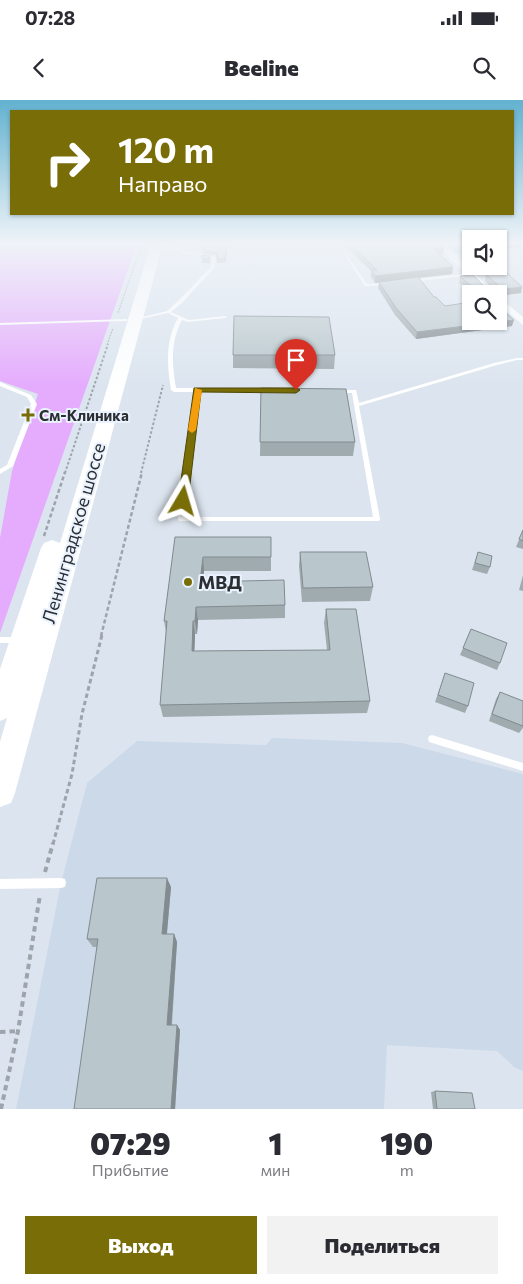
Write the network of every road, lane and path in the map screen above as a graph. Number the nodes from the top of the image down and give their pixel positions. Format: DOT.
graph roads {
  1 [pos="132,291"];
  2 [pos="135,291"];
  3 [pos="138,291"];
  4 [pos="191,291"];
  5 [pos="507,307"];
  6 [pos="168,312"];
  7 [pos="225,317"];
  8 [pos="180,319"];
  9 [pos="126,320"];
  10 [pos="523,322"];
  11 [pos="0,324"];
  12 [pos="523,359"];
  13 [pos="169,362"];
  14 [pos="0,384"];
  15 [pos="197,390"];
  16 [pos="276,390"];
  17 [pos="335,391"];
  18 [pos="357,405"];
  19 [pos="0,472"];
  20 [pos="44,536"];
  21 [pos="11,640"];
  22 [pos="0,709"];
  23 [pos="432,739"];
  24 [pos="523,767"];
  25 [pos="0,793"];
  26 [pos="42,883"];
  27 [pos="61,883"];
  28 [pos="0,884"];
  29 [pos="18,1031"];
  30 [pos="0,1032"];
  31 [pos="1,1109"];
  1 -- 9 [label="path"];
  2 -- 9 [label="highway, Ленинградское шоссе"];
  3 -- 9 [label="highway, Ленинградское шоссе"];
  4 -- 6 [label="lane"];
  5 -- 10 [label="street"];
  6 -- 8 [label="lane"];
  6 -- 9 [label="lane"];
  7 -- 8 [label="lane"];
  8 -- 13 [label="lane"];
  9 -- 11 [label="lane"];
  9 -- 20 [label="path"];
  9 -- 21 [label="highway, Ленинградское шоссе"];
  9 -- 25 [label="highway, Ленинградское шоссе"];
  12 -- 18 [label="lane"];
  13 -- 15 [label="lane"];
  13 -- 26 [label="path"];
  14 -- 19 [label="lane"];
  15 -- 16 [label="lane"];
  15 -- 18 [label="lane"];
  17 -- 18 [label="lane"];
  21 -- 22 [label="highway, Ленинградское шоссе"];
  23 -- 24 [label="lane"];
  26 -- 27 [label="lane"];
  26 -- 28 [label="lane"];
  26 -- 29 [label="path"];
  29 -- 30 [label="path"];
  29 -- 31 [label="path"];
}
